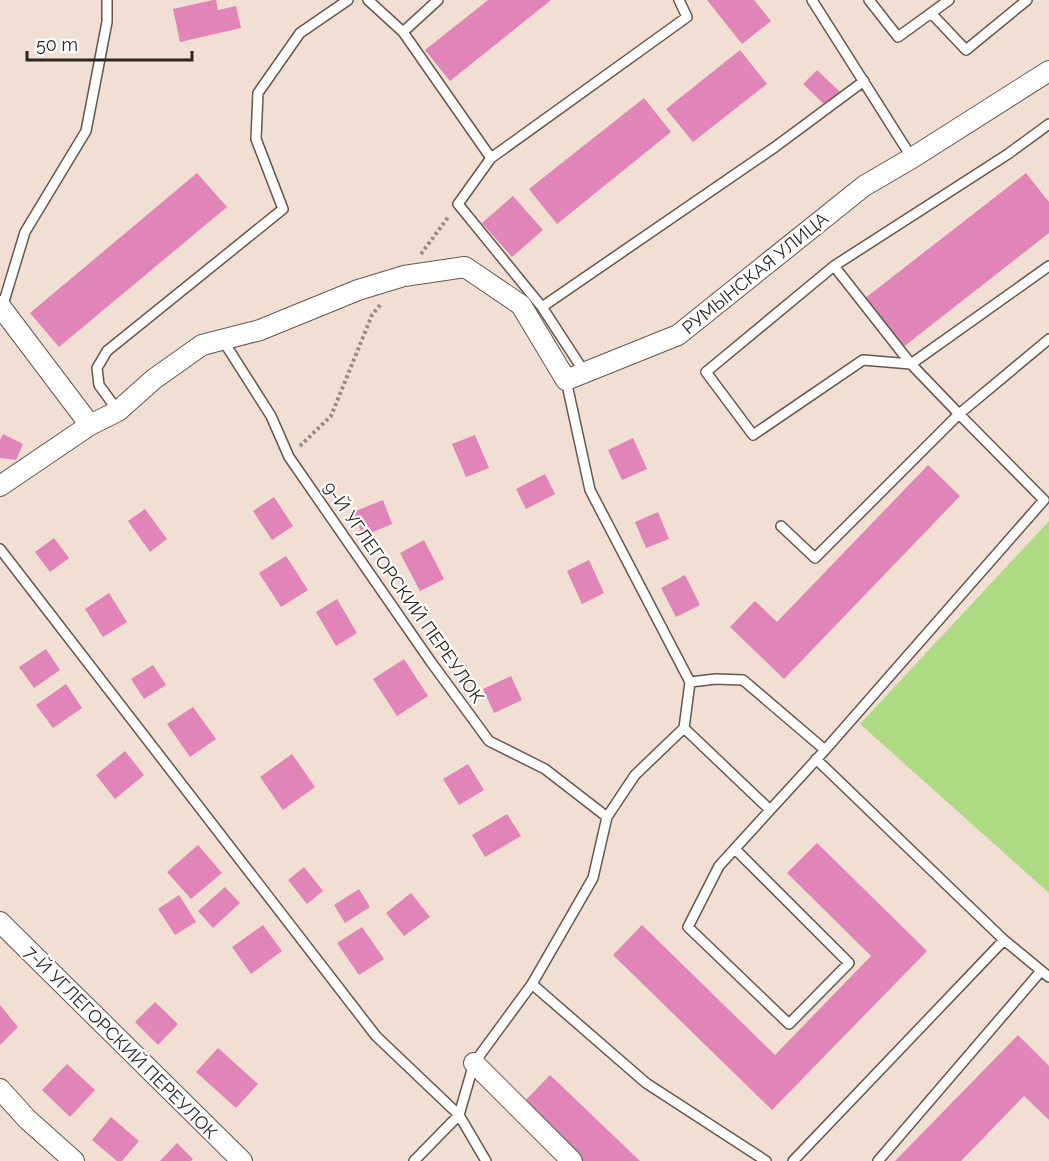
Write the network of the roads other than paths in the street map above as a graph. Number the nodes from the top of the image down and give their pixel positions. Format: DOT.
graph roads {
  1 [pos="107,0"];
  2 [pos="348,0"];
  3 [pos="368,0"];
  4 [pos="438,0"];
  5 [pos="679,0"];
  6 [pos="812,0"];
  7 [pos="869,0"];
  8 [pos="949,0"];
  9 [pos="1027,0"];
  10 [pos="931,13"];
  11 [pos="403,32"];
  12 [pos="1049,71"];
  13 [pos="864,81"];
  14 [pos="1049,124"];
  15 [pos="491,158"];
  16 [pos="912,158"];
  17 [pos="834,266"];
  18 [pos="1049,266"];
  19 [pos="1,307"];
  20 [pos="542,307"];
  21 [pos="222,339"];
  22 [pos="1049,339"];
  23 [pos="911,364"];
  24 [pos="585,373"];
  25 [pos="566,380"];
  26 [pos="118,411"];
  27 [pos="959,414"];
  28 [pos="90,425"];
  29 [pos="0,486"];
  30 [pos="781,526"];
  31 [pos="0,549"];
  32 [pos="690,682"];
  33 [pos="684,728"];
  34 [pos="825,750"];
  35 [pos="816,759"];
  36 [pos="769,809"];
  37 [pos="607,817"];
  38 [pos="736,850"];
  39 [pos="0,922"];
  40 [pos="1004,940"];
  41 [pos="1041,971"];
  42 [pos="1049,977"];
  43 [pos="532,984"];
  44 [pos="474,1063"];
  45 [pos="0,1089"];
  46 [pos="459,1115"];
  47 [pos="74,1161"];
  48 [pos="242,1161"];
  49 [pos="414,1161"];
  50 [pos="486,1161"];
  51 [pos="572,1161"];
  52 [pos="766,1161"];
  53 [pos="794,1161"];
  54 [pos="878,1161"];
  1 -- 19 [label="lane"];
  2 -- 26 [label="lane"];
  3 -- 11 [label="lane"];
  4 -- 11 [label="lane"];
  5 -- 15 [label="lane"];
  6 -- 13 [label="lane"];
  7 -- 10 [label="lane"];
  8 -- 10 [label="lane"];
  9 -- 10 [label="lane"];
  11 -- 15 [label="lane"];
  12 -- 16 [label="street, РУМЫНСКАЯ УЛИЦА"];
  13 -- 16 [label="lane"];
  13 -- 20 [label="lane"];
  14 -- 17 [label="lane"];
  15 -- 20 [label="lane"];
  16 -- 24 [label="street, РУМЫНСКАЯ УЛИЦА"];
  17 -- 23 [label="lane"];
  17 -- 23 [label="lane"];
  18 -- 23 [label="lane"];
  19 -- 28 [label="street"];
  20 -- 24 [label="lane"];
  21 -- 25 [label="street"];
  21 -- 26 [label="street"];
  21 -- 37 [label="lane, 9-Й УГЛЕГОРСКИЙ ПЕРЕУЛОК"];
  22 -- 27 [label="lane"];
  23 -- 27 [label="lane"];
  24 -- 25 [label="street, РУМЫНСКАЯ УЛИЦА"];
  25 -- 32 [label="lane"];
  26 -- 28 [label="street"];
  27 -- 30 [label="lane"];
  27 -- 34 [label="lane"];
  28 -- 29 [label="street"];
  31 -- 46 [label="lane"];
  32 -- 33 [label="lane"];
  32 -- 34 [label="lane"];
  33 -- 36 [label="lane"];
  33 -- 37 [label="lane"];
  34 -- 35 [label="lane"];
  35 -- 36 [label="lane"];
  35 -- 40 [label="lane"];
  36 -- 38 [label="lane"];
  37 -- 43 [label="lane"];
  38 -- 38 [label="lane"];
  39 -- 48 [label="street, 7-Й УГЛЕГОРСКИЙ ПЕРЕУЛОК"];
  40 -- 41 [label="lane"];
  40 -- 53 [label="lane"];
  41 -- 42 [label="lane"];
  41 -- 54 [label="lane"];
  43 -- 44 [label="lane"];
  43 -- 52 [label="lane"];
  44 -- 46 [label="lane"];
  44 -- 51 [label="street"];
  45 -- 47 [label="street"];
  46 -- 49 [label="lane"];
  46 -- 50 [label="lane"];
}
